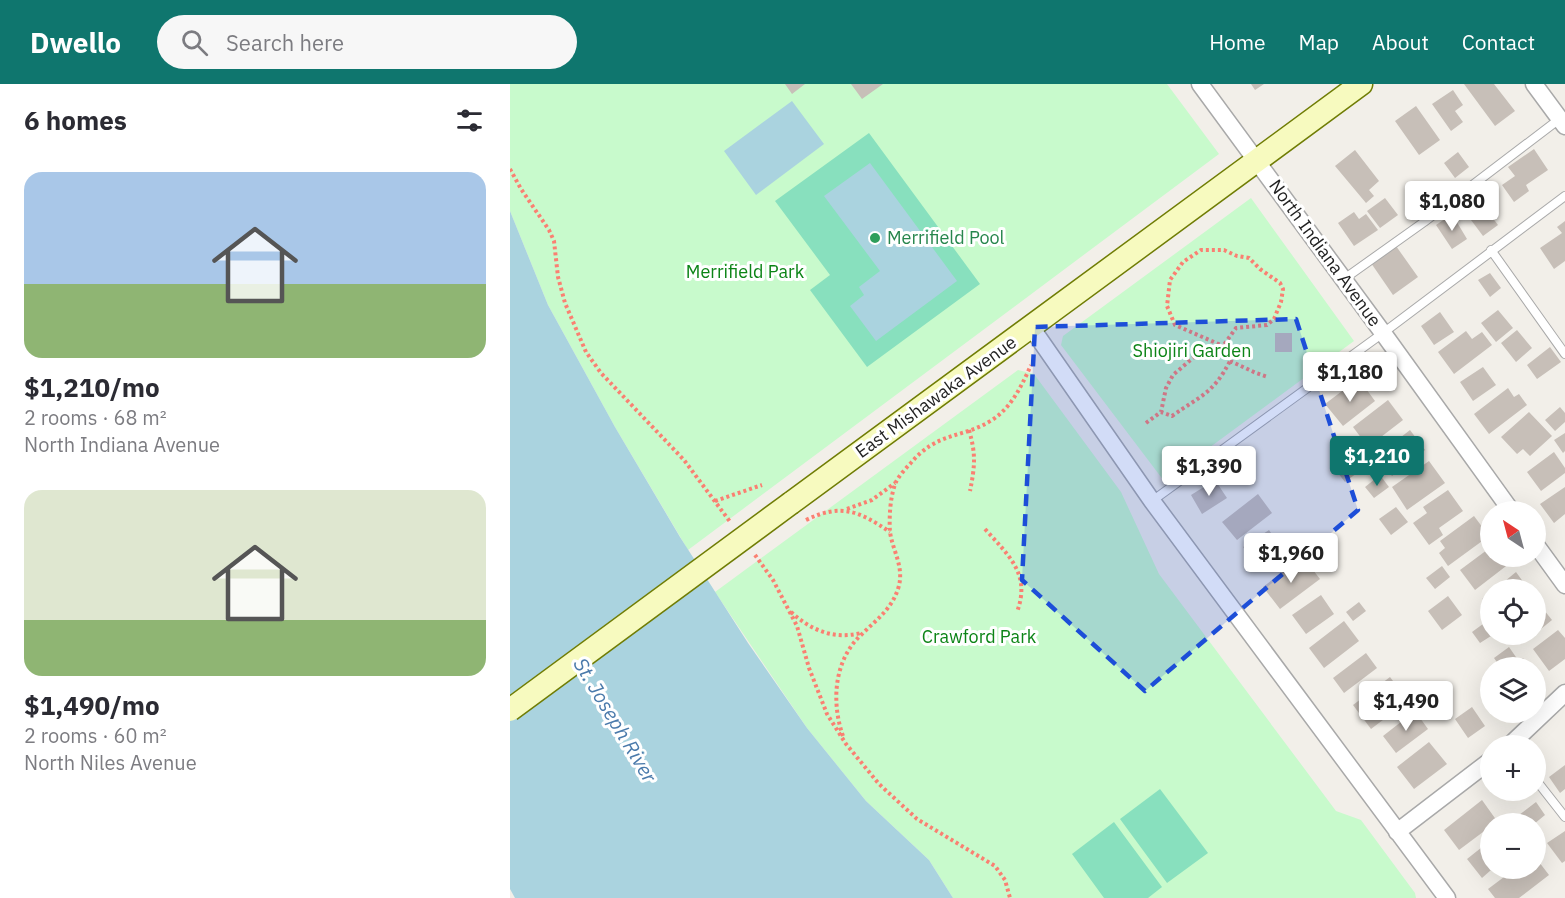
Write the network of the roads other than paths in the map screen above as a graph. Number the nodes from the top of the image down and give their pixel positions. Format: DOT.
graph roads {
  1 [pos="1200,84"];
  2 [pos="1361,84"];
  3 [pos="1534,84"];
  4 [pos="1563,120"];
  5 [pos="1257,161"];
  6 [pos="1565,196"];
  7 [pos="1491,250"];
  8 [pos="1344,279"];
  9 [pos="1031,327"];
  10 [pos="1383,333"];
  11 [pos="1565,354"];
  12 [pos="1152,501"];
  13 [pos="1504,501"];
  14 [pos="1546,559"];
  15 [pos="1565,585"];
  16 [pos="1565,693"];
  17 [pos="510,710"];
  18 [pos="1521,735"];
  19 [pos="1480,768"];
  20 [pos="1546,793"];
  21 [pos="1565,817"];
  22 [pos="1397,832"];
  23 [pos="1447,898"];
  1 -- 5 [label="street, North Indiana Avenue"];
  2 -- 5 [label="street, East Mishawaka Avenue"];
  3 -- 4 [label="street"];
  4 -- 8 [label="lane"];
  5 -- 8 [label="street, North Indiana Avenue"];
  5 -- 9 [label="street, East Mishawaka Avenue"];
  6 -- 7 [label="lane"];
  7 -- 10 [label="lane"];
  7 -- 11 [label="lane"];
  8 -- 10 [label="street, North Indiana Avenue"];
  9 -- 12 [label="street"];
  9 -- 17 [label="street, East Mishawaka Avenue, bridge"];
  10 -- 12 [label="lane"];
  10 -- 13 [label="street, North Indiana Avenue"];
  12 -- 22 [label="street"];
  14 -- 15 [label="street"];
  16 -- 18 [label="street"];
  19 -- 22 [label="street"];
  20 -- 21 [label="lane"];
  22 -- 23 [label="street"];
}
